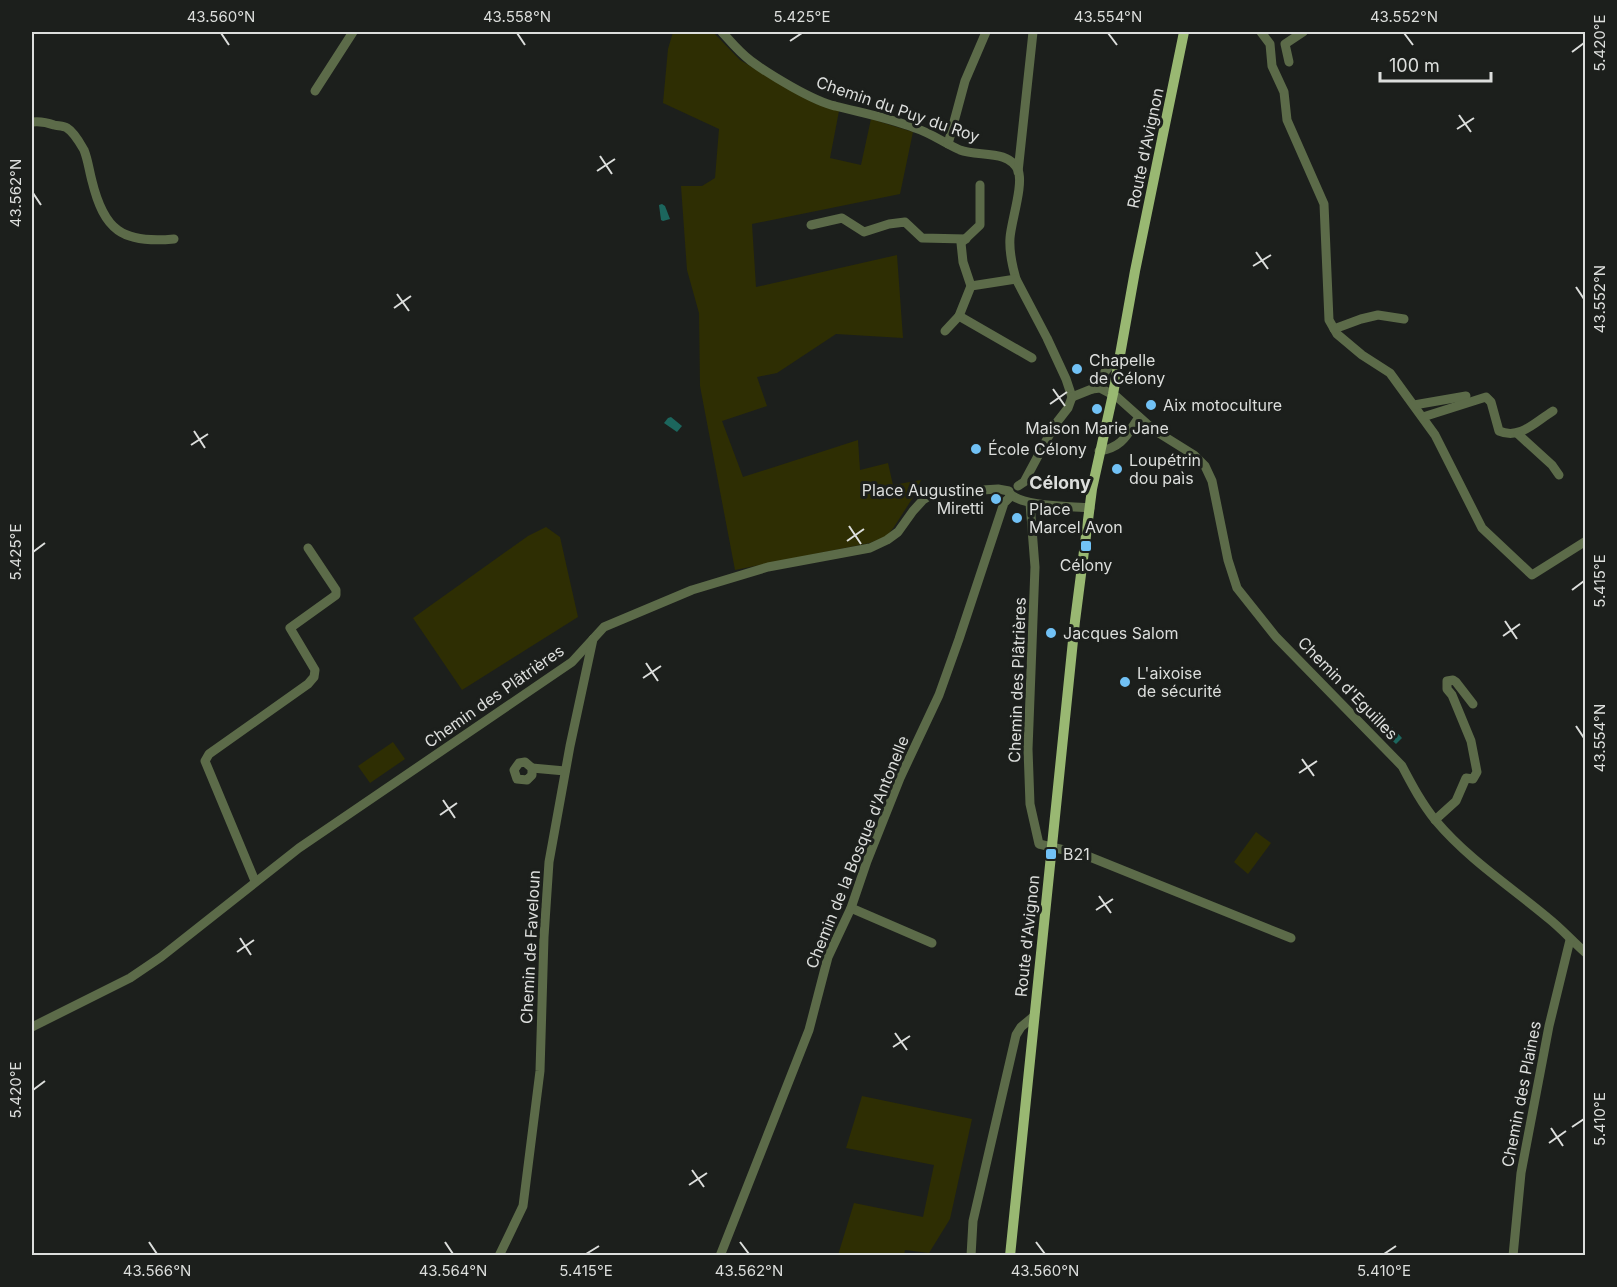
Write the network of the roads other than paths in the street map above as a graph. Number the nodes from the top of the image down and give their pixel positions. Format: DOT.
graph roads {
  1 [pos="353,32"];
  2 [pos="722,32"];
  3 [pos="986,32"];
  4 [pos="1033,32"];
  5 [pos="1184,32"];
  6 [pos="1261,32"];
  7 [pos="1303,32"];
  8 [pos="1289,62"];
  9 [pos="315,91"];
  10 [pos="32,122"];
  11 [pos="948,144"];
  12 [pos="1018,172"];
  13 [pos="980,185"];
  14 [pos="812,225"];
  15 [pos="174,239"];
  16 [pos="966,239"];
  17 [pos="1135,271"];
  18 [pos="1016,279"];
  19 [pos="971,286"];
  20 [pos="959,316"];
  21 [pos="1404,319"];
  22 [pos="1334,329"];
  23 [pos="945,331"];
  24 [pos="1032,358"];
  25 [pos="1112,364"];
  26 [pos="1092,389"];
  27 [pos="1109,393"];
  28 [pos="1466,396"];
  29 [pos="1071,398"];
  30 [pos="1414,405"];
  31 [pos="1553,411"];
  32 [pos="1139,417"];
  33 [pos="1423,417"];
  34 [pos="1518,434"];
  35 [pos="1099,451"];
  36 [pos="1559,475"];
  37 [pos="1014,492"];
  38 [pos="1030,503"];
  39 [pos="1087,508"];
  40 [pos="1586,542"];
  41 [pos="308,548"];
  42 [pos="593,639"];
  43 [pos="1473,704"];
  44 [pos="532,768"];
  45 [pos="566,771"];
  46 [pos="1435,820"];
  47 [pos="1052,845"];
  48 [pos="255,881"];
  49 [pos="850,908"];
  50 [pos="1291,938"];
  51 [pos="1570,940"];
  52 [pos="932,943"];
  53 [pos="1586,953"];
  54 [pos="1033,1017"];
  55 [pos="32,1027"];
  56 [pos="499,1256"];
  57 [pos="720,1256"];
  58 [pos="971,1256"];
  59 [pos="1010,1256"];
  60 [pos="1513,1256"];
  1 -- 9 [label="street"];
  2 -- 11 [label="street, Chemin du Puy du Roy"];
  3 -- 11 [label="street"];
  4 -- 12 [label="street"];
  5 -- 17 [label="main road, Route d'Avignon"];
  6 -- 22 [label="street"];
  7 -- 8 [label="street"];
  10 -- 15 [label="street"];
  11 -- 12 [label="street, Chemin du Puy du Roy"];
  12 -- 18 [label="street"];
  13 -- 16 [label="street"];
  14 -- 16 [label="street"];
  16 -- 19 [label="street"];
  17 -- 25 [label="main road, Route d'Avignon"];
  17 -- 27 [label="main road, Route d'Avignon"];
  18 -- 19 [label="street"];
  18 -- 29 [label="street"];
  19 -- 20 [label="street"];
  20 -- 23 [label="street"];
  20 -- 24 [label="street"];
  21 -- 22 [label="street"];
  22 -- 30 [label="street"];
  25 -- 26 [label="street"];
  25 -- 27 [label="main road, Route d'Avignon"];
  26 -- 27 [label="street"];
  26 -- 29 [label="street"];
  27 -- 32 [label="street, Chemin d'Eguilles"];
  27 -- 35 [label="main road, Route d'Avignon"];
  27 -- 39 [label="main road, Route d'Avignon"];
  28 -- 30 [label="street"];
  29 -- 37 [label="street"];
  30 -- 33 [label="street"];
  31 -- 34 [label="street"];
  32 -- 35 [label="street"];
  32 -- 46 [label="street, Chemin d'Eguilles"];
  33 -- 34 [label="street"];
  33 -- 40 [label="street"];
  34 -- 36 [label="street"];
  35 -- 39 [label="main road, Route d'Avignon"];
  37 -- 38 [label="street"];
  37 -- 42 [label="street, Chemin des Plâtrières"];
  37 -- 49 [label="street, Chemin de la Bosque d'Antonelle"];
  38 -- 39 [label="street"];
  38 -- 47 [label="street, Chemin des Plâtrières"];
  39 -- 47 [label="main road, Route d'Avignon"];
  41 -- 48 [label="street"];
  42 -- 45 [label="street, Chemin de Faveloun"];
  42 -- 48 [label="street, Chemin des Plâtrières"];
  43 -- 46 [label="street"];
  44 -- 45 [label="street"];
  45 -- 56 [label="street, Chemin de Faveloun"];
  46 -- 51 [label="street, Chemin d'Eguilles"];
  47 -- 50 [label="street"];
  47 -- 54 [label="main road, Route d'Avignon"];
  48 -- 55 [label="street, Chemin des Plâtrières"];
  49 -- 52 [label="street"];
  49 -- 57 [label="street, Chemin de la Bosque d'Antonelle"];
  51 -- 53 [label="street, Chemin d'Eguilles"];
  51 -- 60 [label="street, Chemin des Plaines"];
  54 -- 58 [label="street"];
  54 -- 59 [label="main road, Route d'Avignon"];
}
